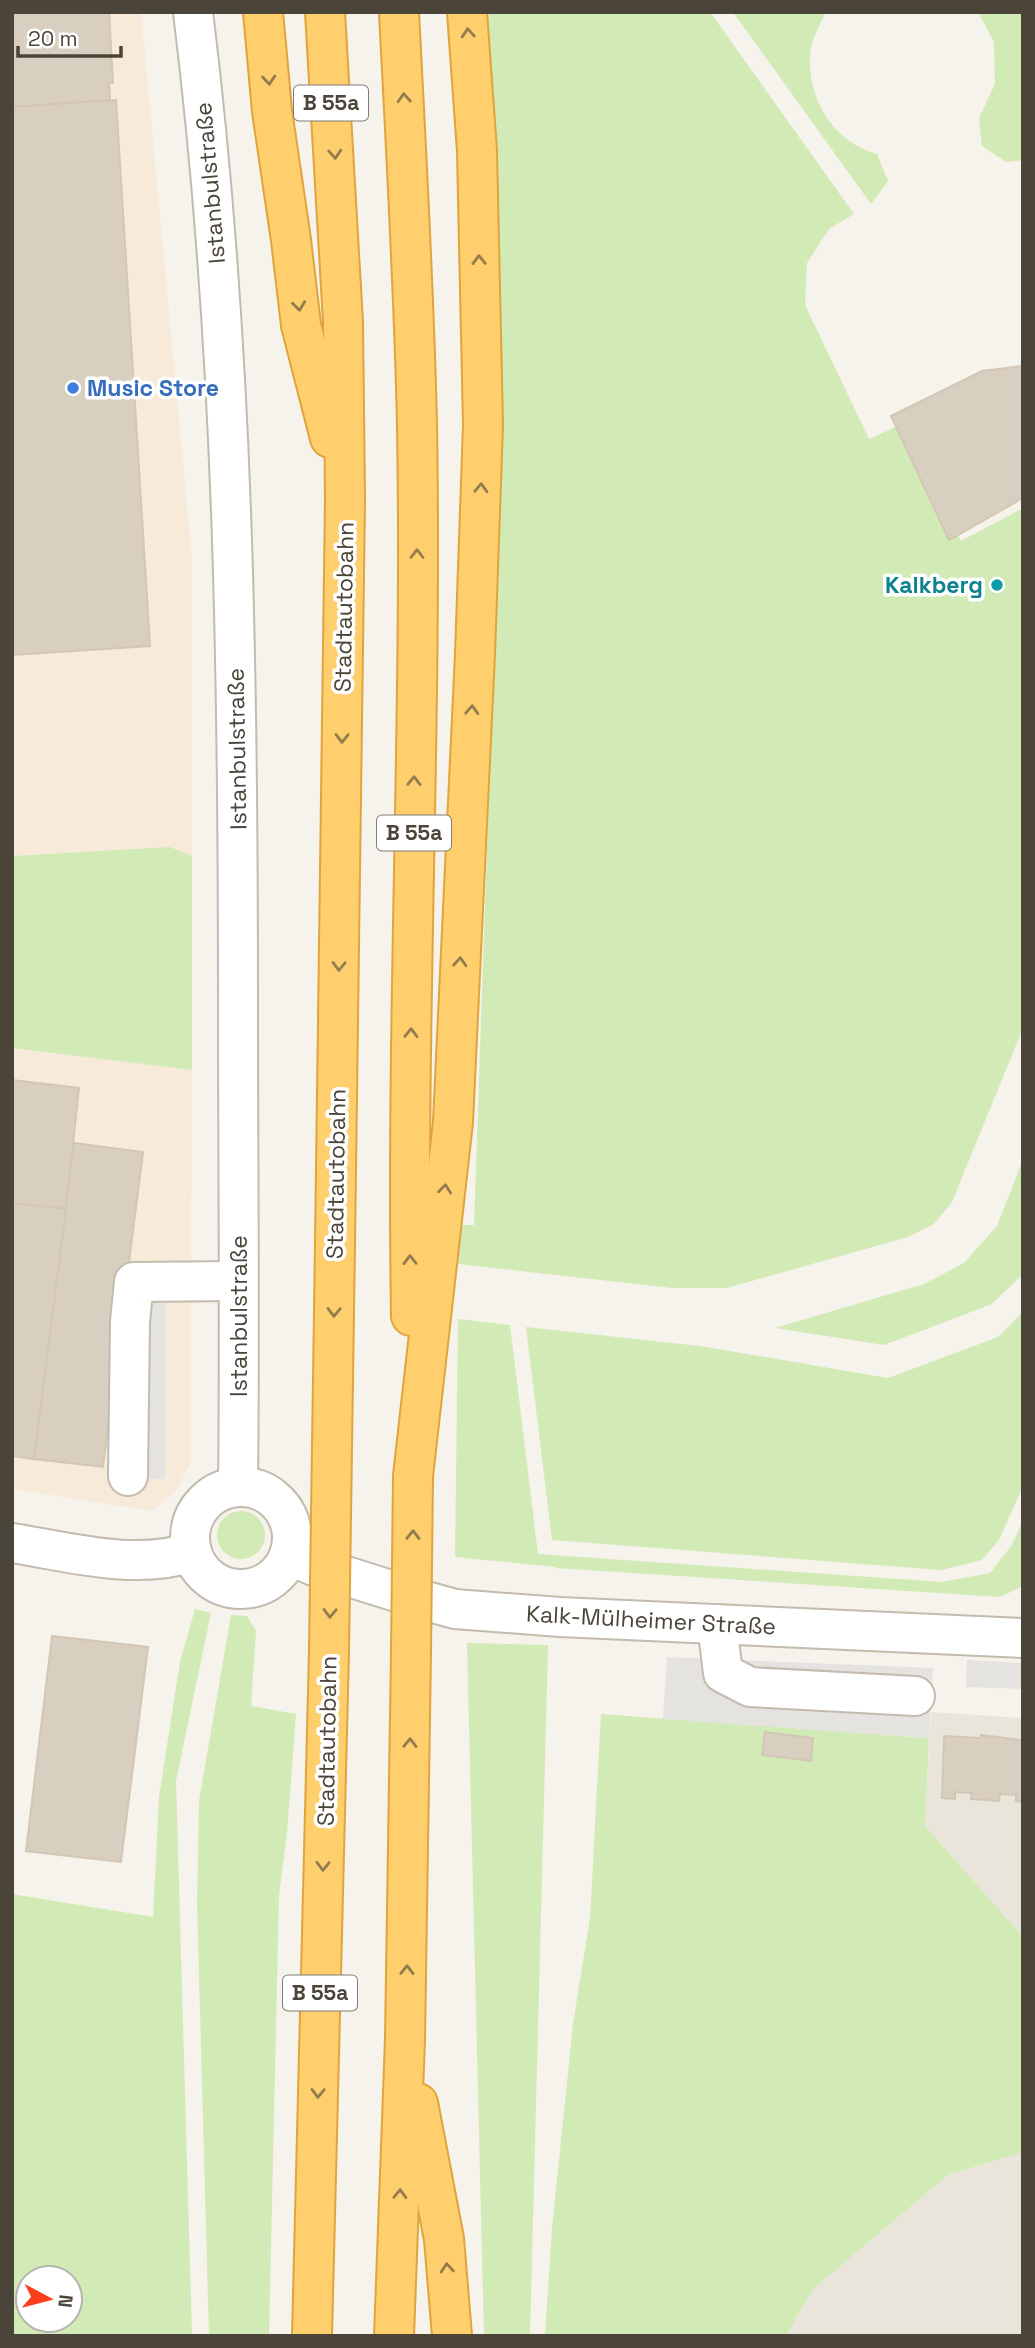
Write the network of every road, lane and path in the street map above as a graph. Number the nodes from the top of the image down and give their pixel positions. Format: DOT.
graph roads {
  1 [pos="193,12"];
  2 [pos="262,12"];
  3 [pos="326,12"];
  4 [pos="399,12"];
  5 [pos="467,12"];
  6 [pos="345,499"];
  7 [pos="238,1281"];
  8 [pos="128,1476"];
  9 [pos="413,1476"];
  10 [pos="239,1487"];
  11 [pos="12,1543"];
  12 [pos="192,1552"];
  13 [pos="289,1555"];
  14 [pos="716,1624"];
  15 [pos="1023,1638"];
  16 [pos="915,1696"];
  17 [pos="405,2039"];
  18 [pos="312,2336"];
  19 [pos="394,2336"];
  20 [pos="452,2336"];
  1 -- 7 [label="street, Istanbulstraße"];
  2 -- 6 [label="highway, one-way"];
  3 -- 6 [label="highway, Stadtautobahn / B 55a, one-way"];
  9 -- 4 [label="highway, B 55a, one-way"];
  9 -- 5 [label="highway, one-way"];
  6 -- 18 [label="highway, Stadtautobahn / B 55a, one-way, bridge"];
  7 -- 8 [label="street"];
  7 -- 10 [label="street, Istanbulstraße"];
  17 -- 9 [label="highway, B 55a, one-way, bridge"];
  10 -- 12 [label="street"];
  10 -- 13 [label="street"];
  11 -- 12 [label="street"];
  12 -- 13 [label="street"];
  13 -- 14 [label="street, Kalk-Mülheimer Straße"];
  14 -- 15 [label="street, Kalk-Mülheimer Straße"];
  14 -- 16 [label="street"];
  19 -- 17 [label="highway, B 55a, one-way"];
  20 -- 17 [label="highway, one-way"];
}
